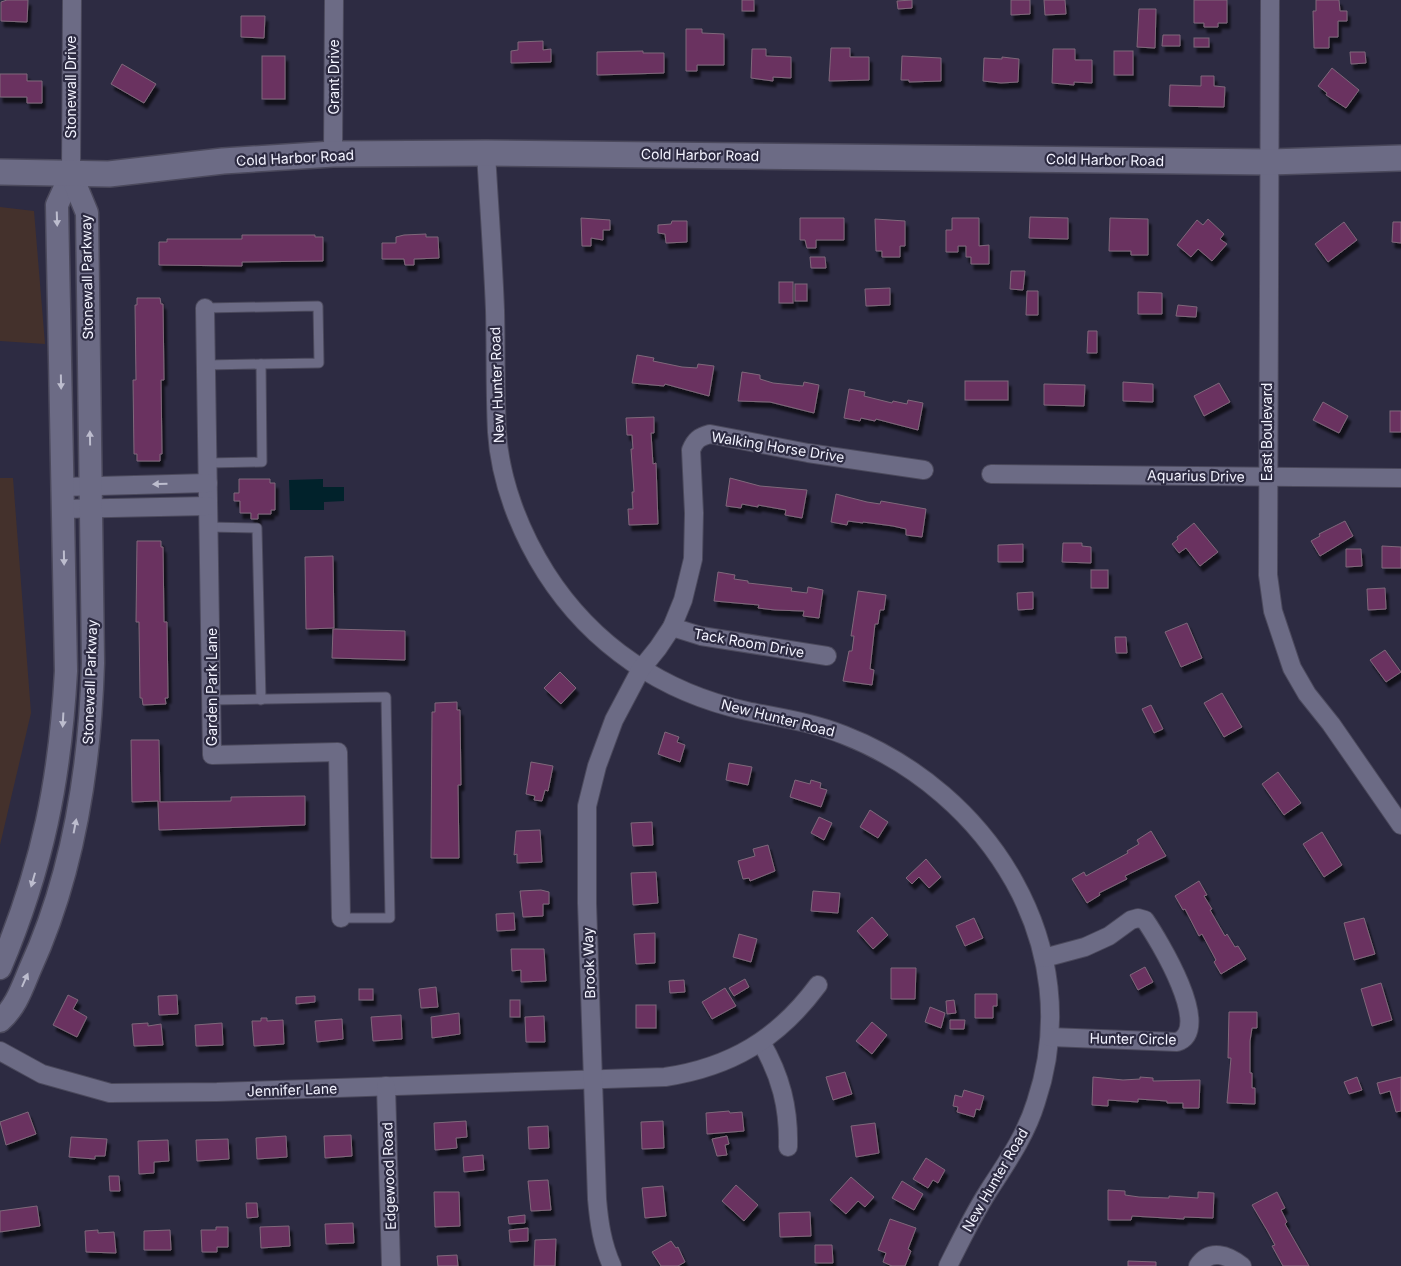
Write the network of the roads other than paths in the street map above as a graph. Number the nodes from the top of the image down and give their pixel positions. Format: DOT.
graph roads {
  1 [pos="72,0"];
  2 [pos="334,0"];
  3 [pos="1270,0"];
  4 [pos="486,153"];
  5 [pos="333,154"];
  6 [pos="1401,158"];
  7 [pos="1268,162"];
  8 [pos="0,172"];
  9 [pos="71,174"];
  10 [pos="205,308"];
  11 [pos="261,364"];
  12 [pos="206,365"];
  13 [pos="208,463"];
  14 [pos="924,470"];
  15 [pos="991,474"];
  16 [pos="1267,477"];
  17 [pos="1401,478"];
  18 [pos="208,483"];
  19 [pos="62,487"];
  20 [pos="90,487"];
  21 [pos="208,506"];
  22 [pos="63,509"];
  23 [pos="91,509"];
  24 [pos="209,527"];
  25 [pos="672,627"];
  26 [pos="828,656"];
  27 [pos="641,669"];
  28 [pos="213,700"];
  29 [pos="261,700"];
  30 [pos="1401,825"];
  31 [pos="341,918"];
  32 [pos="1044,958"];
  33 [pos="0,968"];
  34 [pos="818,985"];
  35 [pos="0,1021"];
  36 [pos="1050,1037"];
  37 [pos="761,1042"];
  38 [pos="0,1051"];
  39 [pos="592,1080"];
  40 [pos="386,1086"];
  41 [pos="788,1147"];
  42 [pos="392,1266"];
  43 [pos="612,1266"];
  44 [pos="948,1266"];
  45 [pos="1198,1266"];
  46 [pos="1242,1266"];
  1 -- 9 [label="street, Stonewall Drive"];
  2 -- 5 [label="street, Grant Drive"];
  3 -- 7 [label="street, East Boulevard"];
  4 -- 5 [label="main road, Cold Harbor Road"];
  4 -- 7 [label="main road, Cold Harbor Road"];
  4 -- 27 [label="street, New Hunter Road"];
  5 -- 9 [label="main road, Cold Harbor Road"];
  6 -- 7 [label="main road, Cold Harbor Road"];
  7 -- 16 [label="street, East Boulevard"];
  8 -- 9 [label="main road, Cold Harbor Road"];
  9 -- 19 [label="street, Stonewall Parkway, one-way"];
  20 -- 9 [label="street, Stonewall Parkway, one-way"];
  10 -- 11 [label="lane"];
  10 -- 12 [label="street, Garden Park Lane"];
  11 -- 12 [label="lane"];
  11 -- 13 [label="lane"];
  12 -- 13 [label="street, Garden Park Lane"];
  13 -- 18 [label="street, Garden Park Lane"];
  14 -- 25 [label="street, Walking Horse Drive"];
  15 -- 16 [label="street, Aquarius Drive"];
  16 -- 17 [label="street, Aquarius Drive"];
  16 -- 30 [label="street, East Boulevard"];
  18 -- 20 [label="street, one-way"];
  18 -- 21 [label="street, Garden Park Lane"];
  19 -- 20 [label="street"];
  19 -- 22 [label="street, Stonewall Parkway"];
  20 -- 23 [label="street, Stonewall Parkway"];
  21 -- 23 [label="street"];
  21 -- 24 [label="street, Garden Park Lane"];
  22 -- 23 [label="street"];
  22 -- 33 [label="street, Stonewall Parkway, one-way"];
  35 -- 23 [label="street, Stonewall Parkway, one-way"];
  24 -- 28 [label="street, Garden Park Lane"];
  24 -- 29 [label="lane"];
  25 -- 26 [label="street, Tack Room Drive"];
  25 -- 27 [label="street, Walking Horse Drive"];
  27 -- 32 [label="street, New Hunter Road"];
  27 -- 39 [label="street, Brook Way"];
  28 -- 29 [label="lane"];
  28 -- 31 [label="street, Garden Park Lane"];
  29 -- 31 [label="lane"];
  32 -- 36 [label="street, New Hunter Road"];
  32 -- 36 [label="street, Hunter Circle"];
  34 -- 37 [label="street, Jennifer Lane"];
  36 -- 44 [label="street, New Hunter Road"];
  37 -- 39 [label="street, Jennifer Lane"];
  37 -- 41 [label="street"];
  38 -- 40 [label="street, Jennifer Lane"];
  39 -- 40 [label="street, Jennifer Lane"];
  39 -- 43 [label="street, Brook Way"];
  40 -- 42 [label="street, Edgewood Road"];
  45 -- 46 [label="street"];
}
